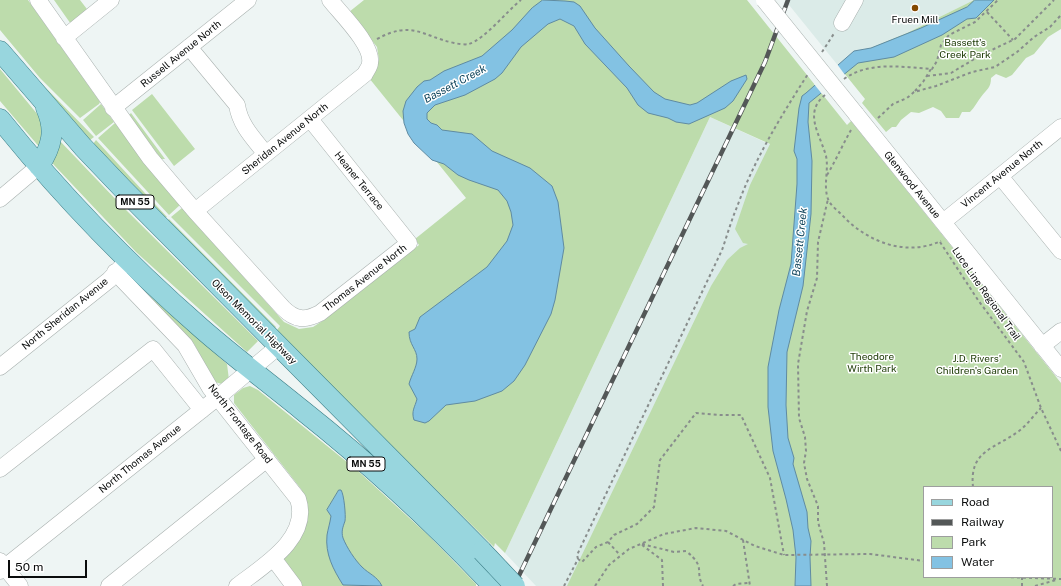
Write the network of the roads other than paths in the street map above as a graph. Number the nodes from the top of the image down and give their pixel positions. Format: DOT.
graph roads {
  1 [pos="38,0"];
  2 [pos="111,0"];
  3 [pos="248,0"];
  4 [pos="330,0"];
  5 [pos="764,0"];
  6 [pos="855,0"];
  7 [pos="842,23"];
  8 [pos="64,38"];
  9 [pos="189,47"];
  10 [pos="0,51"];
  11 [pos="42,102"];
  12 [pos="113,108"];
  13 [pos="0,119"];
  14 [pos="310,119"];
  15 [pos="1061,127"];
  16 [pos="266,154"];
  17 [pos="39,166"];
  18 [pos="1000,176"];
  19 [pos="0,199"];
  20 [pos="195,211"];
  21 [pos="942,222"];
  22 [pos="1056,234"];
  23 [pos="409,243"];
  24 [pos="1061,251"];
  25 [pos="122,266"];
  26 [pos="1061,331"];
  27 [pos="279,346"];
  28 [pos="1042,346"];
  29 [pos="0,367"];
  30 [pos="1061,369"];
  31 [pos="250,370"];
  32 [pos="218,397"];
  33 [pos="202,410"];
  34 [pos="267,459"];
  35 [pos="0,470"];
  36 [pos="273,558"];
  37 [pos="479,559"];
  38 [pos="2,566"];
  39 [pos="20,586"];
  40 [pos="109,586"];
  41 [pos="237,586"];
  42 [pos="294,586"];
  43 [pos="493,586"];
  44 [pos="515,586"];
  1 -- 8 [label="street"];
  2 -- 8 [label="street"];
  3 -- 9 [label="street, Russell Avenue North"];
  4 -- 14 [label="street, Sheridan Avenue North"];
  5 -- 21 [label="street, Glenwood Avenue, bridge"];
  6 -- 7 [label="street"];
  8 -- 12 [label="street"];
  9 -- 12 [label="street, Russell Avenue North"];
  9 -- 16 [label="street"];
  10 -- 11 [label="main road, Olson Memorial Highway / MN 55"];
  11 -- 17 [label="main road"];
  11 -- 27 [label="main road, Olson Memorial Highway / MN 55"];
  12 -- 20 [label="street"];
  13 -- 17 [label="main road, Olson Memorial Highway / MN 55"];
  14 -- 16 [label="street, Sheridan Avenue North"];
  14 -- 23 [label="street, Heaner Terrace"];
  15 -- 18 [label="street, Vincent Avenue North"];
  16 -- 20 [label="street, Sheridan Avenue North"];
  17 -- 19 [label="street"];
  17 -- 25 [label="main road, Olson Memorial Highway / MN 55"];
  18 -- 21 [label="street, Vincent Avenue North"];
  18 -- 22 [label="street"];
  20 -- 23 [label="street, Thomas Avenue North"];
  21 -- 28 [label="street, Glenwood Avenue"];
  22 -- 24 [label="street"];
  25 -- 29 [label="street, North Sheridan Avenue"];
  25 -- 31 [label="main road, Olson Memorial Highway / MN 55"];
  25 -- 32 [label="street, North Frontage Road"];
  26 -- 28 [label="street"];
  27 -- 31 [label="street, North Thomas Avenue"];
  27 -- 37 [label="main road, Olson Memorial Highway / MN 55"];
  28 -- 30 [label="street, Glenwood Avenue"];
  31 -- 32 [label="street, North Thomas Avenue"];
  31 -- 37 [label="main road, Olson Memorial Highway / MN 55"];
  32 -- 33 [label="street, North Thomas Avenue"];
  32 -- 34 [label="street, North Frontage Road"];
  33 -- 35 [label="street"];
  33 -- 38 [label="street, North Thomas Avenue"];
  34 -- 36 [label="street, North Frontage Road"];
  34 -- 40 [label="street"];
  36 -- 41 [label="street, North Frontage Road"];
  36 -- 42 [label="street"];
  37 -- 43 [label="main road, Olson Memorial Highway / MN 55"];
  37 -- 44 [label="main road, Olson Memorial Highway / MN 55, bridge"];
  38 -- 39 [label="street"];
}
